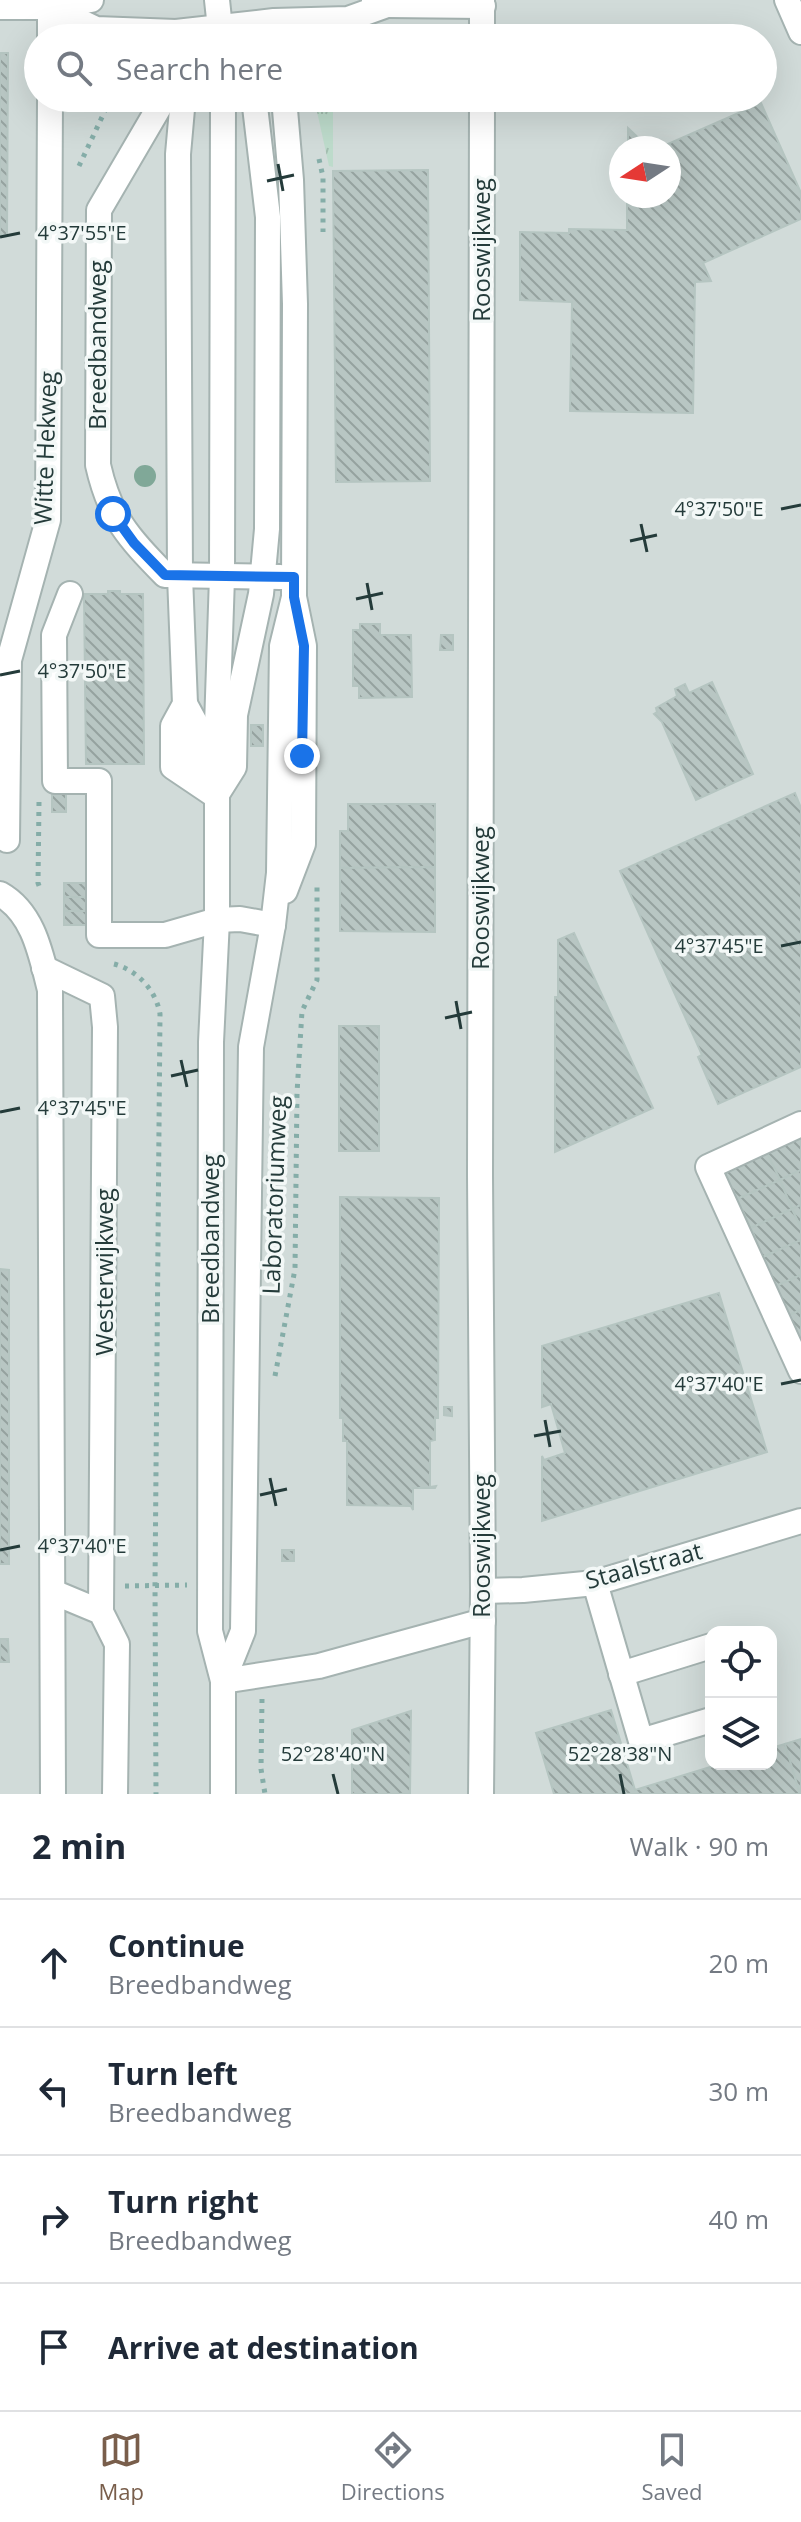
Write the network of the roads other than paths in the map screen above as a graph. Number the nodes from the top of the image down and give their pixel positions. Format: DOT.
graph roads {
  1 [pos="91,0"];
  2 [pos="217,0"];
  3 [pos="787,0"];
  4 [pos="380,3"];
  5 [pos="482,3"];
  6 [pos="0,7"];
  7 [pos="50,7"];
  8 [pos="274,20"];
  9 [pos="50,24"];
  10 [pos="86,24"];
  11 [pos="219,24"];
  12 [pos="482,24"];
  13 [pos="801,32"];
  14 [pos="50,112"];
  15 [pos="156,112"];
  16 [pos="182,112"];
  17 [pos="223,112"];
  18 [pos="256,112"];
  19 [pos="285,112"];
  20 [pos="482,112"];
  21 [pos="180,576"];
  22 [pos="222,577"];
  23 [pos="263,577"];
  24 [pos="294,587"];
  25 [pos="70,594"];
  26 [pos="216,796"];
  27 [pos="7,840"];
  28 [pos="0,894"];
  29 [pos="217,920"];
  30 [pos="273,925"];
  31 [pos="44,968"];
  32 [pos="801,1124"];
  33 [pos="801,1371"];
  34 [pos="799,1527"];
  35 [pos="595,1583"];
  36 [pos="483,1591"];
  37 [pos="53,1592"];
  38 [pos="101,1612"];
  39 [pos="483,1621"];
  40 [pos="705,1648"];
  41 [pos="621,1674"];
  42 [pos="223,1681"];
  43 [pos="705,1722"];
  44 [pos="53,1794"];
  45 [pos="115,1794"];
  46 [pos="223,1794"];
  47 [pos="481,1794"];
  1 -- 7 [label="street"];
  2 -- 11 [label="street"];
  3 -- 13 [label="street"];
  4 -- 5 [label="street"];
  4 -- 8 [label="street"];
  5 -- 12 [label="street"];
  6 -- 7 [label="street"];
  7 -- 9 [label="street"];
  7 -- 10 [label="street"];
  14 -- 27 [label="street, Witte Hekweg"];
  15 -- 21 [label="street, Breedbandweg"];
  16 -- 21 [label="street"];
  17 -- 22 [label="street, Breedbandweg"];
  18 -- 23 [label="street, Breedbandweg"];
  19 -- 24 [label="street, Breedbandweg"];
  20 -- 36 [label="street, Rooswijkweg"];
  21 -- 22 [label="street"];
  21 -- 26 [label="street"];
  22 -- 23 [label="street"];
  22 -- 26 [label="street, Breedbandweg"];
  23 -- 24 [label="street"];
  23 -- 26 [label="street, Breedbandweg"];
  24 -- 30 [label="street, Breedbandweg"];
  25 -- 29 [label="street"];
  26 -- 29 [label="street, Breedbandweg"];
  28 -- 31 [label="street"];
  29 -- 30 [label="street"];
  29 -- 42 [label="street, Breedbandweg"];
  30 -- 42 [label="street, Breedbandweg"];
  31 -- 37 [label="street"];
  31 -- 38 [label="street, Westerwijkweg"];
  32 -- 33 [label="street"];
  34 -- 35 [label="street, Staalstraat"];
  35 -- 36 [label="street, Staalstraat"];
  35 -- 41 [label="street"];
  36 -- 39 [label="street, Rooswijkweg"];
  37 -- 38 [label="street"];
  37 -- 44 [label="street"];
  38 -- 45 [label="street, Westerwijkweg"];
  39 -- 42 [label="street"];
  39 -- 47 [label="street, Rooswijkweg"];
  40 -- 41 [label="street"];
  41 -- 43 [label="street"];
  42 -- 46 [label="street, Breedbandweg"];
}
